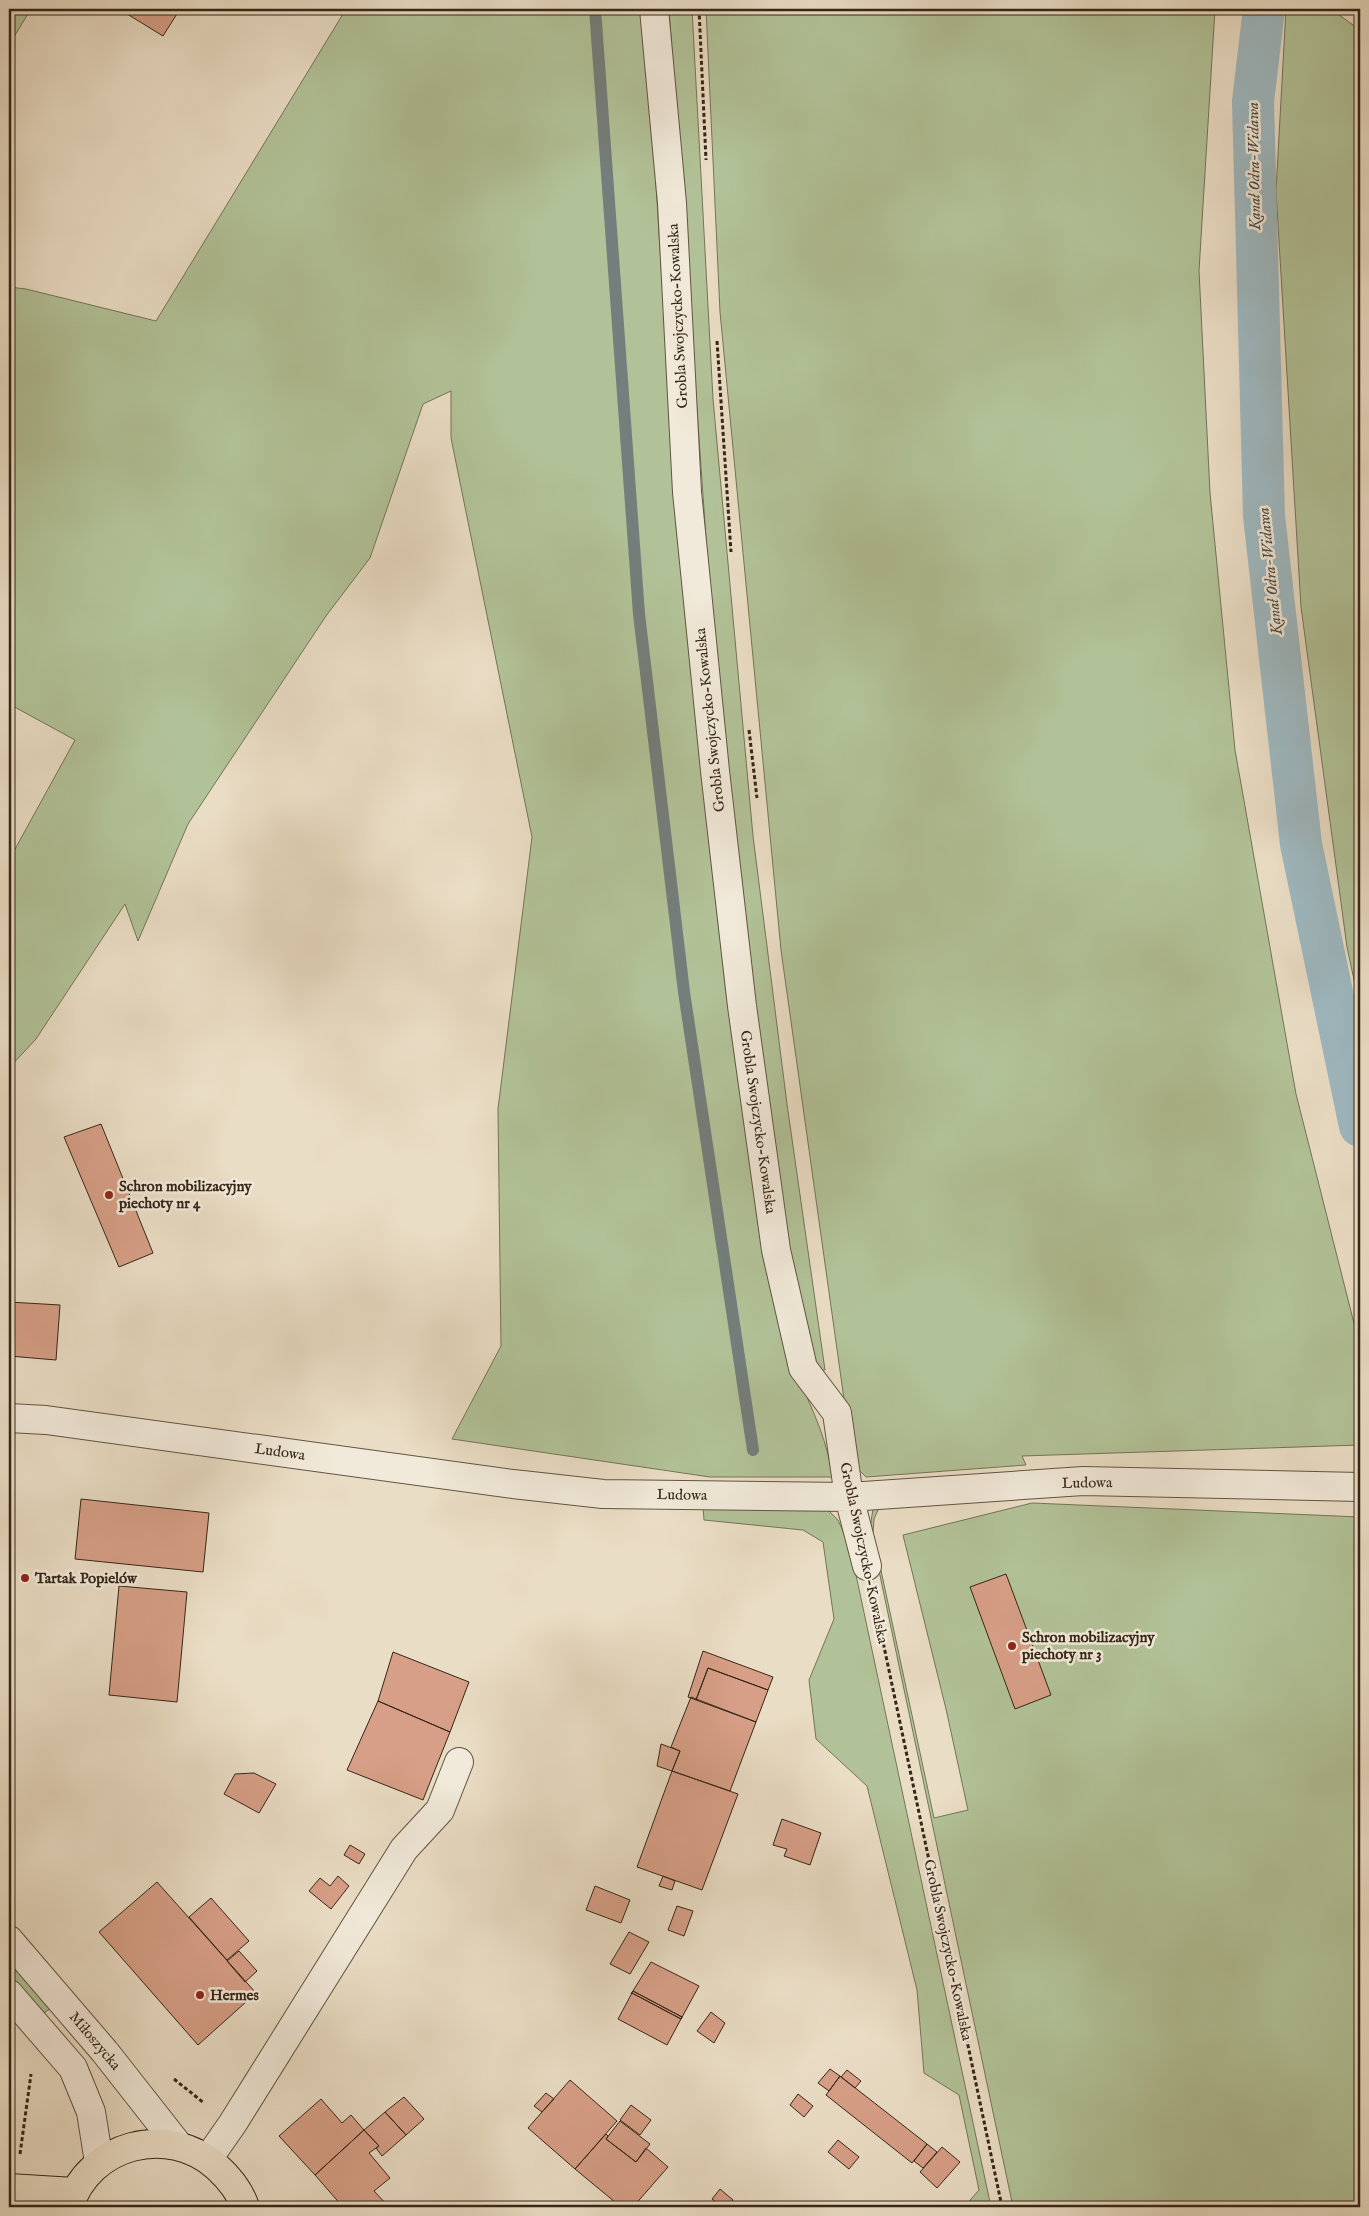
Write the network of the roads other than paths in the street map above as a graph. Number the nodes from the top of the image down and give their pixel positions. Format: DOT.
graph roads {
  1 [pos="654,9"];
  2 [pos="9,1418"];
  3 [pos="1360,1487"];
  4 [pos="849,1497"];
  5 [pos="868,1566"];
  6 [pos="459,1762"];
  7 [pos="9,1940"];
  8 [pos="9,1994"];
  9 [pos="178,2145"];
  10 [pos="208,2158"];
  11 [pos="99,2162"];
  12 [pos="9,2188"];
  13 [pos="71,2200"];
  14 [pos="244,2207"];
  1 -- 4 [label="street, Grobla Swojczycko-Kowalska"];
  2 -- 4 [label="street, Ludowa"];
  3 -- 4 [label="street, Ludowa"];
  4 -- 5 [label="street, Grobla Swojczycko-Kowalska"];
  6 -- 10 [label="street"];
  7 -- 9 [label="street, Miłoszycka"];
  8 -- 11 [label="street"];
  9 -- 10 [label="main road"];
  9 -- 11 [label="main road"];
  10 -- 14 [label="main road"];
  11 -- 13 [label="main road"];
  12 -- 13 [label="main road"];
}
